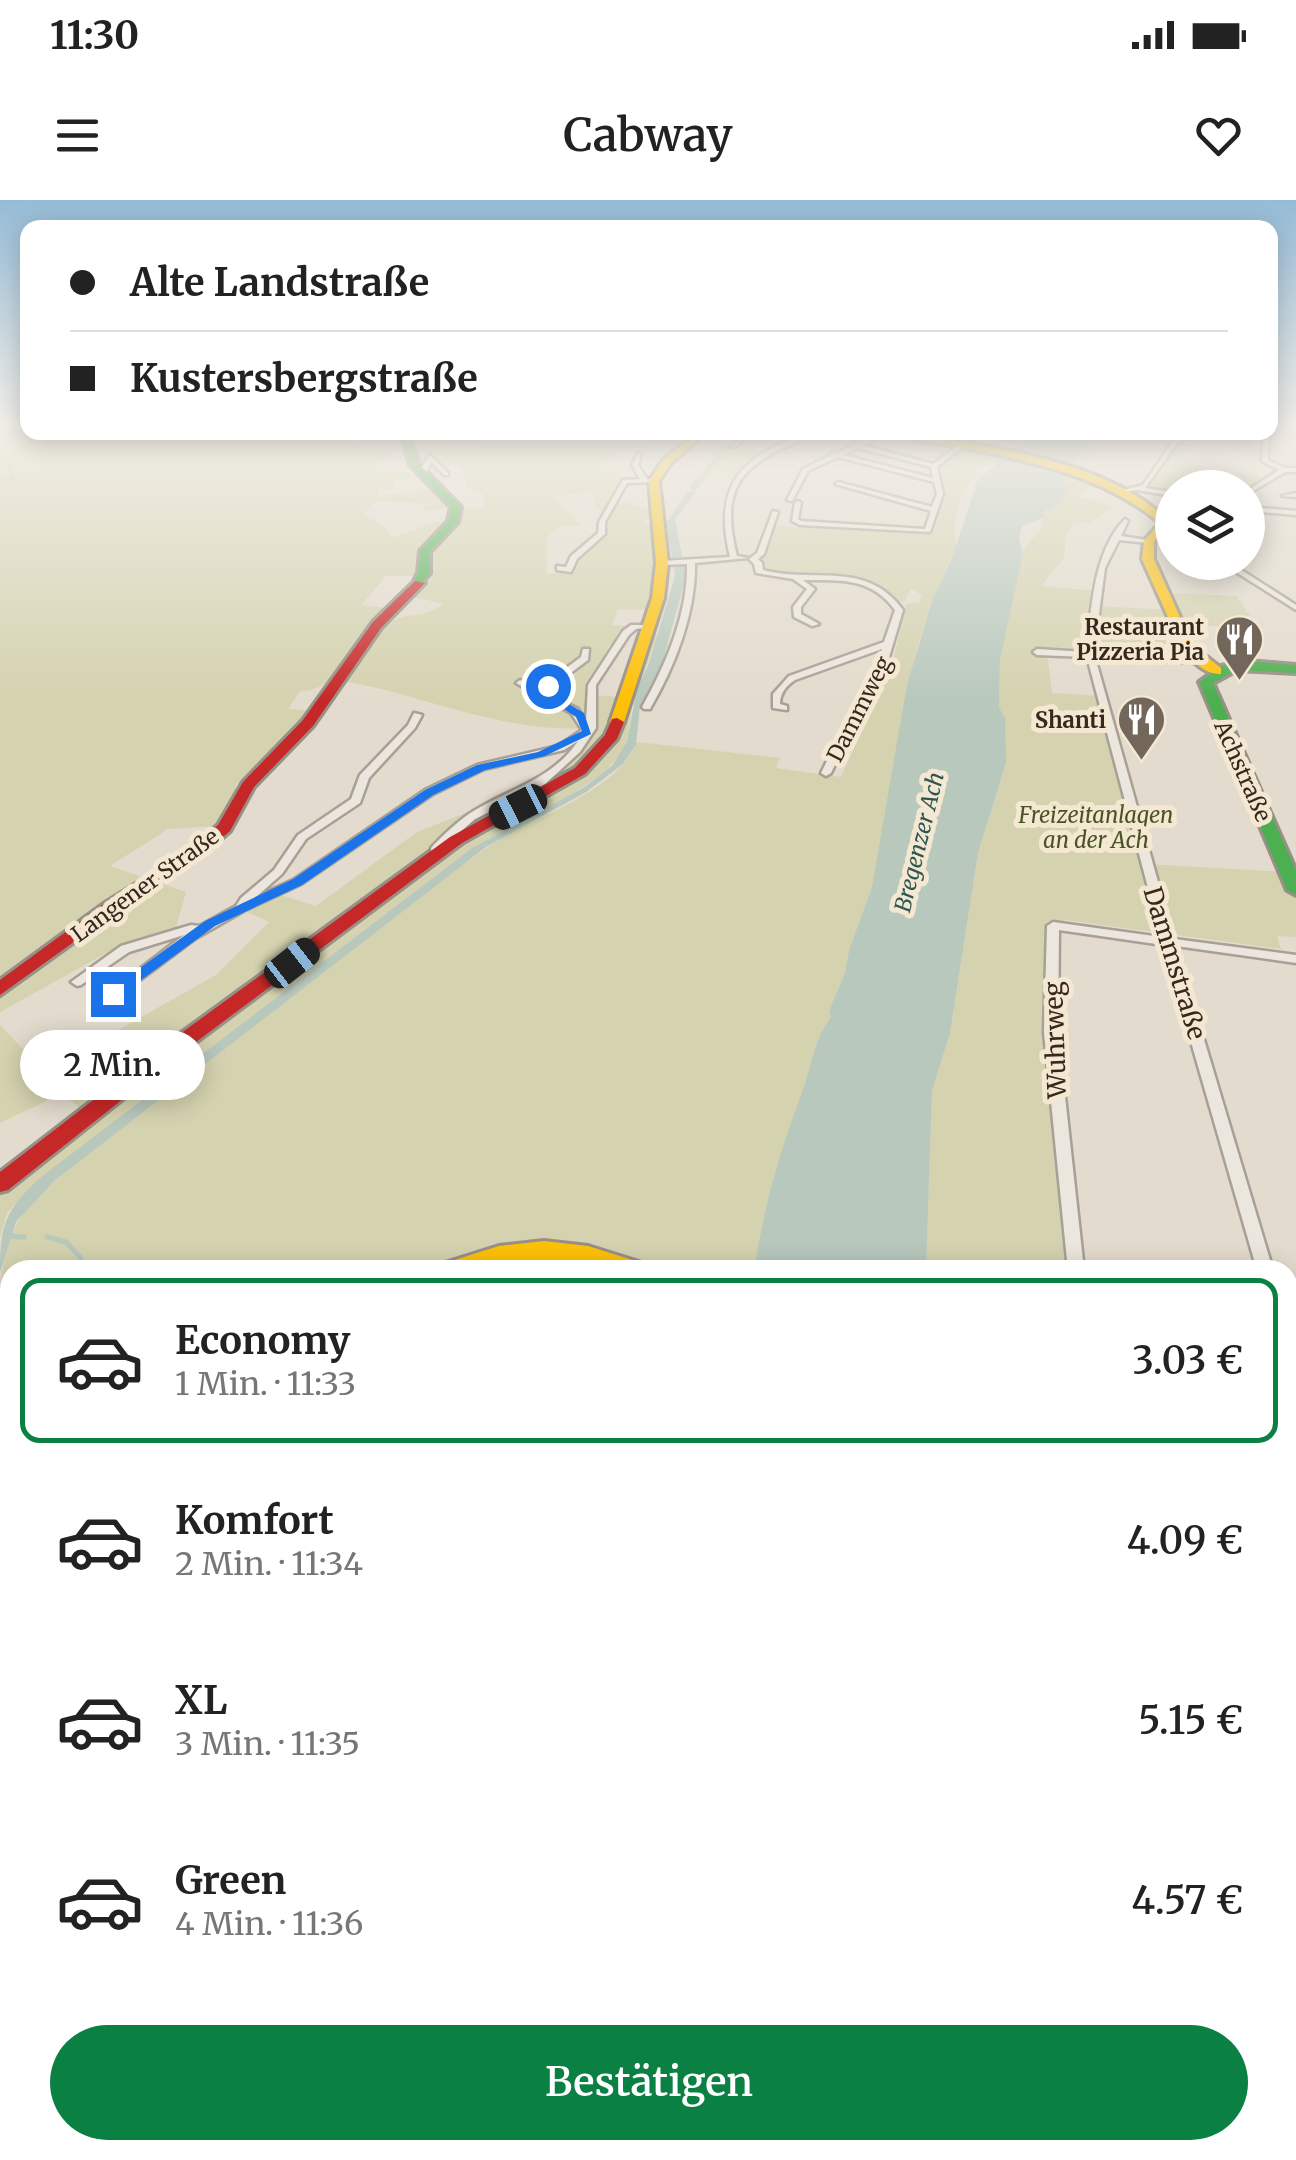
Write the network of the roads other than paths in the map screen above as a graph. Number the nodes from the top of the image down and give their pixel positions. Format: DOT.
graph roads {
  1 [pos="454,516"];
  2 [pos="605,516"];
  3 [pos="656,516"];
  4 [pos="725,516"];
  5 [pos="773,516"];
  6 [pos="794,516"];
  7 [pos="931,516"];
  8 [pos="1125,521"];
  9 [pos="1155,536"];
  10 [pos="1115,538"];
  11 [pos="1149,541"];
  12 [pos="734,558"];
  13 [pos="753,559"];
  14 [pos="688,561"];
  15 [pos="666,563"];
  16 [pos="560,568"];
  17 [pos="793,576"];
  18 [pos="1252,580"];
  19 [pos="1296,608"];
  20 [pos="815,624"];
  21 [pos="648,627"];
  22 [pos="888,644"];
  23 [pos="586,652"];
  24 [pos="1037,652"];
  25 [pos="1090,654"];
  26 [pos="1210,665"];
  27 [pos="1296,669"];
  28 [pos="520,683"];
  29 [pos="540,690"];
  30 [pos="647,707"];
  31 [pos="784,708"];
  32 [pos="418,715"];
  33 [pos="587,732"];
  34 [pos="826,773"];
  35 [pos="437,855"];
  36 [pos="1296,890"];
  37 [pos="241,908"];
  38 [pos="210,924"];
  39 [pos="1168,943"];
  40 [pos="1296,960"];
  41 [pos="77,982"];
  42 [pos="0,989"];
  43 [pos="113,994"];
  44 [pos="0,1184"];
  45 [pos="480,1260"];
  46 [pos="607,1260"];
  47 [pos="1075,1260"];
  48 [pos="1263,1260"];
  1 -- 42 [label="main road, Langener Straße"];
  2 -- 16 [label="street"];
  3 -- 15 [label="main road"];
  4 -- 12 [label="street"];
  5 -- 13 [label="street"];
  6 -- 7 [label="street"];
  8 -- 10 [label="street, Dammstraße"];
  9 -- 11 [label="main road"];
  10 -- 11 [label="street"];
  10 -- 25 [label="street, Dammstraße"];
  11 -- 26 [label="main road, Achstraße"];
  12 -- 13 [label="street"];
  12 -- 14 [label="street"];
  13 -- 17 [label="street"];
  14 -- 15 [label="street"];
  14 -- 30 [label="street"];
  15 -- 21 [label="main road"];
  17 -- 20 [label="street"];
  17 -- 22 [label="street, Dammweg"];
  18 -- 19 [label="street"];
  21 -- 33 [label="street"];
  21 -- 35 [label="main road"];
  22 -- 31 [label="street"];
  22 -- 34 [label="street, Dammweg"];
  23 -- 29 [label="street"];
  24 -- 25 [label="street"];
  25 -- 26 [label="street"];
  25 -- 39 [label="street, Dammstraße"];
  26 -- 27 [label="main road"];
  26 -- 36 [label="main road, Achstraße"];
  28 -- 29 [label="street"];
  29 -- 33 [label="street"];
  32 -- 37 [label="street"];
  33 -- 35 [label="street"];
  33 -- 37 [label="street"];
  35 -- 44 [label="main road"];
  37 -- 38 [label="street"];
  38 -- 41 [label="street"];
  38 -- 43 [label="street"];
  39 -- 40 [label="street"];
  39 -- 47 [label="street, Wuhrweg"];
  39 -- 48 [label="street, Dammstraße"];
  45 -- 46 [label="main road"];
}
